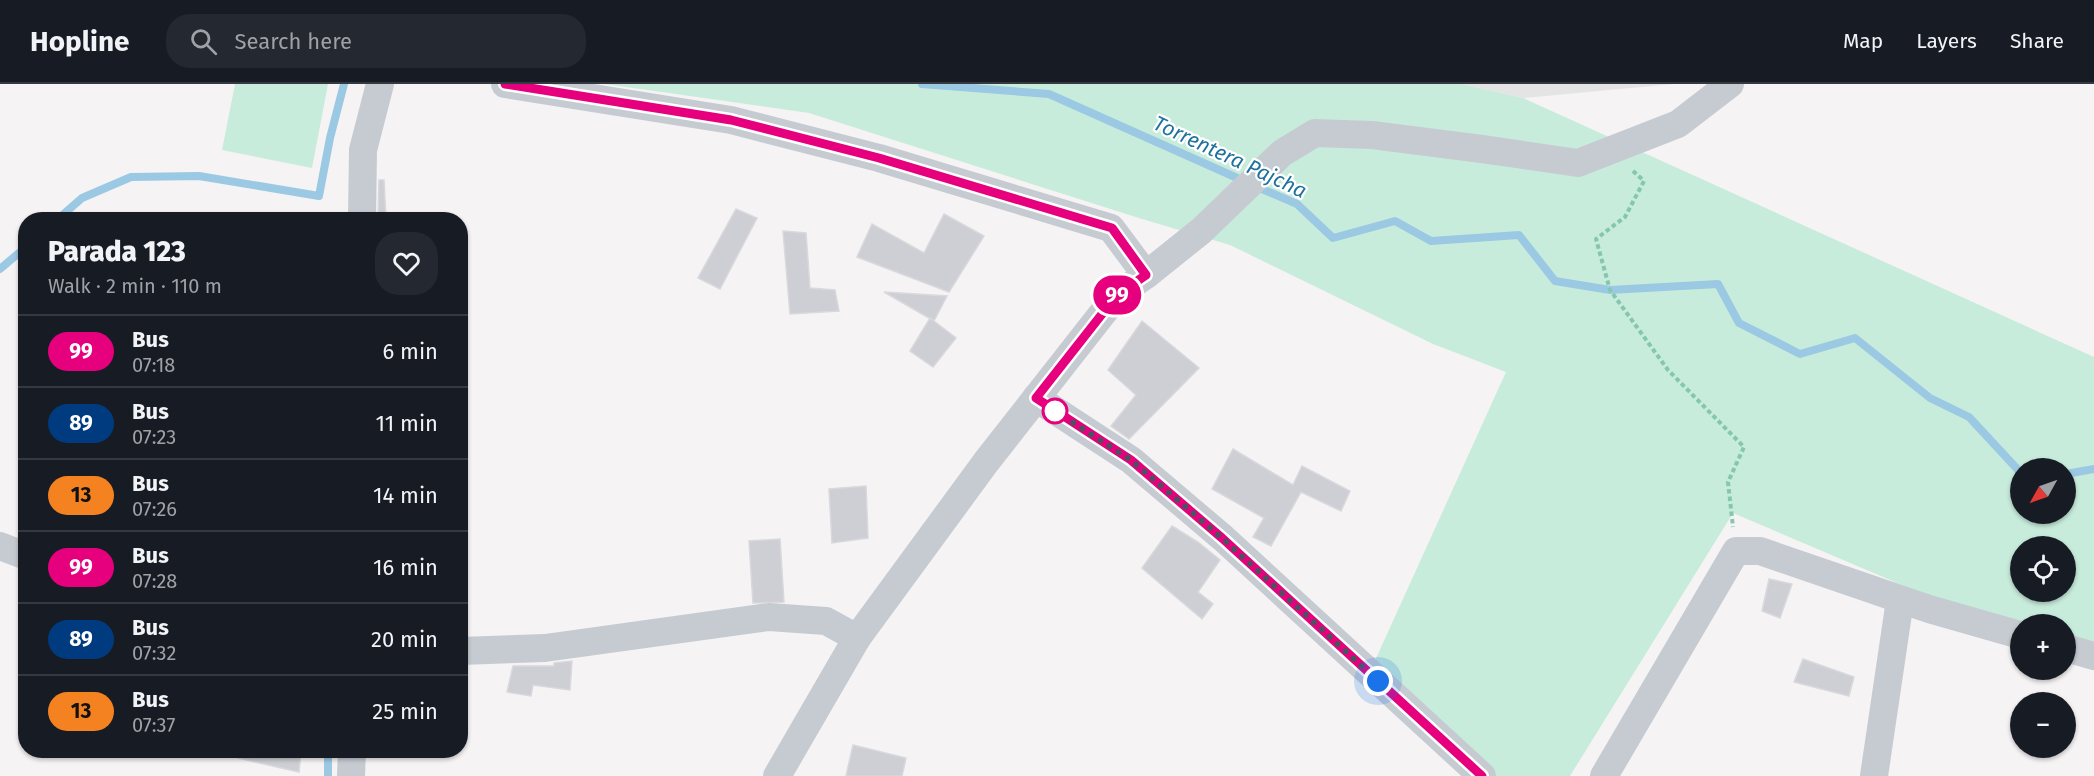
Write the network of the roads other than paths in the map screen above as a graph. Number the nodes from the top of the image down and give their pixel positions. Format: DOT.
graph roads {
  1 [pos="380,84"];
  2 [pos="505,84"];
  3 [pos="1730,84"];
  4 [pos="362,212"];
  5 [pos="1146,275"];
  6 [pos="1036,398"];
  7 [pos="0,546"];
  8 [pos="18,553"];
  9 [pos="1900,600"];
  10 [pos="2010,632"];
  11 [pos="857,638"];
  12 [pos="468,651"];
  13 [pos="2076,651"];
  14 [pos="2094,656"];
  15 [pos="352,758"];
  16 [pos="351,776"];
  17 [pos="777,776"];
  18 [pos="1482,776"];
  19 [pos="1604,776"];
  20 [pos="1874,776"];
  1 -- 4 [label="street"];
  2 -- 5 [label="street"];
  3 -- 5 [label="street"];
  5 -- 6 [label="street"];
  6 -- 11 [label="street"];
  6 -- 18 [label="street"];
  7 -- 8 [label="street"];
  9 -- 10 [label="street"];
  9 -- 19 [label="street"];
  9 -- 20 [label="street"];
  11 -- 12 [label="street"];
  11 -- 17 [label="street"];
  13 -- 14 [label="street"];
  15 -- 16 [label="street"];
}
